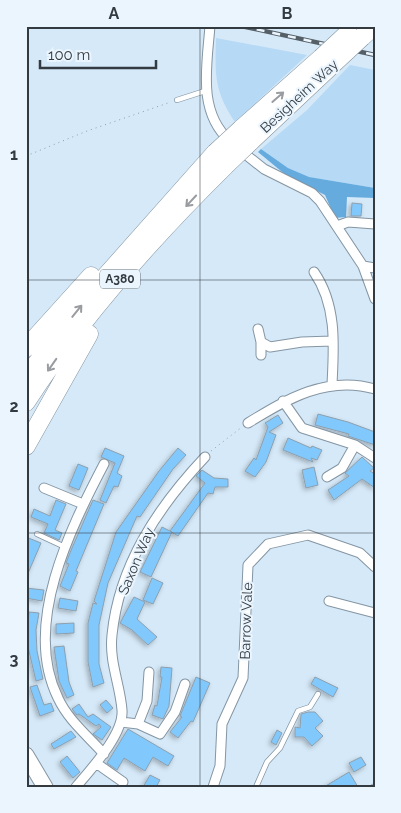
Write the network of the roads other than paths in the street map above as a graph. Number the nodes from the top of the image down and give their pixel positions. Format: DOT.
graph roads {
  1 [pos="210,28"];
  2 [pos="360,31"];
  3 [pos="205,91"];
  4 [pos="177,100"];
  5 [pos="220,160"];
  6 [pos="159,214"];
  7 [pos="375,224"];
  8 [pos="336,226"];
  9 [pos="146,248"];
  10 [pos="363,266"];
  11 [pos="375,268"];
  12 [pos="314,272"];
  13 [pos="375,299"];
  14 [pos="258,329"];
  15 [pos="332,341"];
  16 [pos="261,342"];
  17 [pos="26,348"];
  18 [pos="261,355"];
  19 [pos="26,377"];
  20 [pos="332,384"];
  21 [pos="375,389"];
  22 [pos="283,401"];
  23 [pos="26,402"];
  24 [pos="248,423"];
  25 [pos="355,444"];
  26 [pos="26,446"];
  27 [pos="205,457"];
  28 [pos="375,458"];
  29 [pos="104,464"];
  30 [pos="327,477"];
  31 [pos="44,488"];
  32 [pos="83,504"];
  33 [pos="37,534"];
  34 [pos="65,547"];
  35 [pos="375,567"];
  36 [pos="329,601"];
  37 [pos="375,613"];
  38 [pos="149,672"];
  39 [pos="185,684"];
  40 [pos="318,694"];
  41 [pos="121,722"];
  42 [pos="138,724"];
  43 [pos="104,754"];
  44 [pos="26,755"];
  45 [pos="96,763"];
  46 [pos="123,782"];
  47 [pos="46,787"];
  48 [pos="76,787"];
  49 [pos="213,787"];
  50 [pos="256,787"];
  1 -- 3 [label="street"];
  2 -- 5 [label="highway, Besigheim Way / A380, bridge"];
  3 -- 4 [label="lane"];
  3 -- 8 [label="street"];
  5 -- 6 [label="highway, A380"];
  5 -- 9 [label="highway, A380, one-way"];
  6 -- 17 [label="highway, A380"];
  19 -- 6 [label="highway, A380, one-way"];
  7 -- 8 [label="street"];
  8 -- 10 [label="street"];
  9 -- 23 [label="highway, A380, one-way"];
  9 -- 26 [label="highway, A380"];
  10 -- 11 [label="street"];
  10 -- 13 [label="street"];
  12 -- 15 [label="street"];
  14 -- 16 [label="street"];
  15 -- 16 [label="street"];
  15 -- 20 [label="street"];
  16 -- 18 [label="street"];
  20 -- 21 [label="street"];
  20 -- 22 [label="street"];
  22 -- 24 [label="street"];
  22 -- 25 [label="street"];
  25 -- 28 [label="street"];
  25 -- 30 [label="street"];
  27 -- 41 [label="street, Saxon Way"];
  29 -- 32 [label="street"];
  31 -- 32 [label="street"];
  32 -- 34 [label="street"];
  33 -- 34 [label="lane"];
  34 -- 43 [label="street"];
  35 -- 49 [label="street, Barrow Vale"];
  36 -- 37 [label="street"];
  38 -- 42 [label="street"];
  39 -- 42 [label="street"];
  40 -- 50 [label="lane"];
  41 -- 42 [label="street"];
  41 -- 43 [label="street"];
  43 -- 45 [label="street"];
  44 -- 47 [label="main road"];
  45 -- 46 [label="street"];
  45 -- 48 [label="street"];
}
